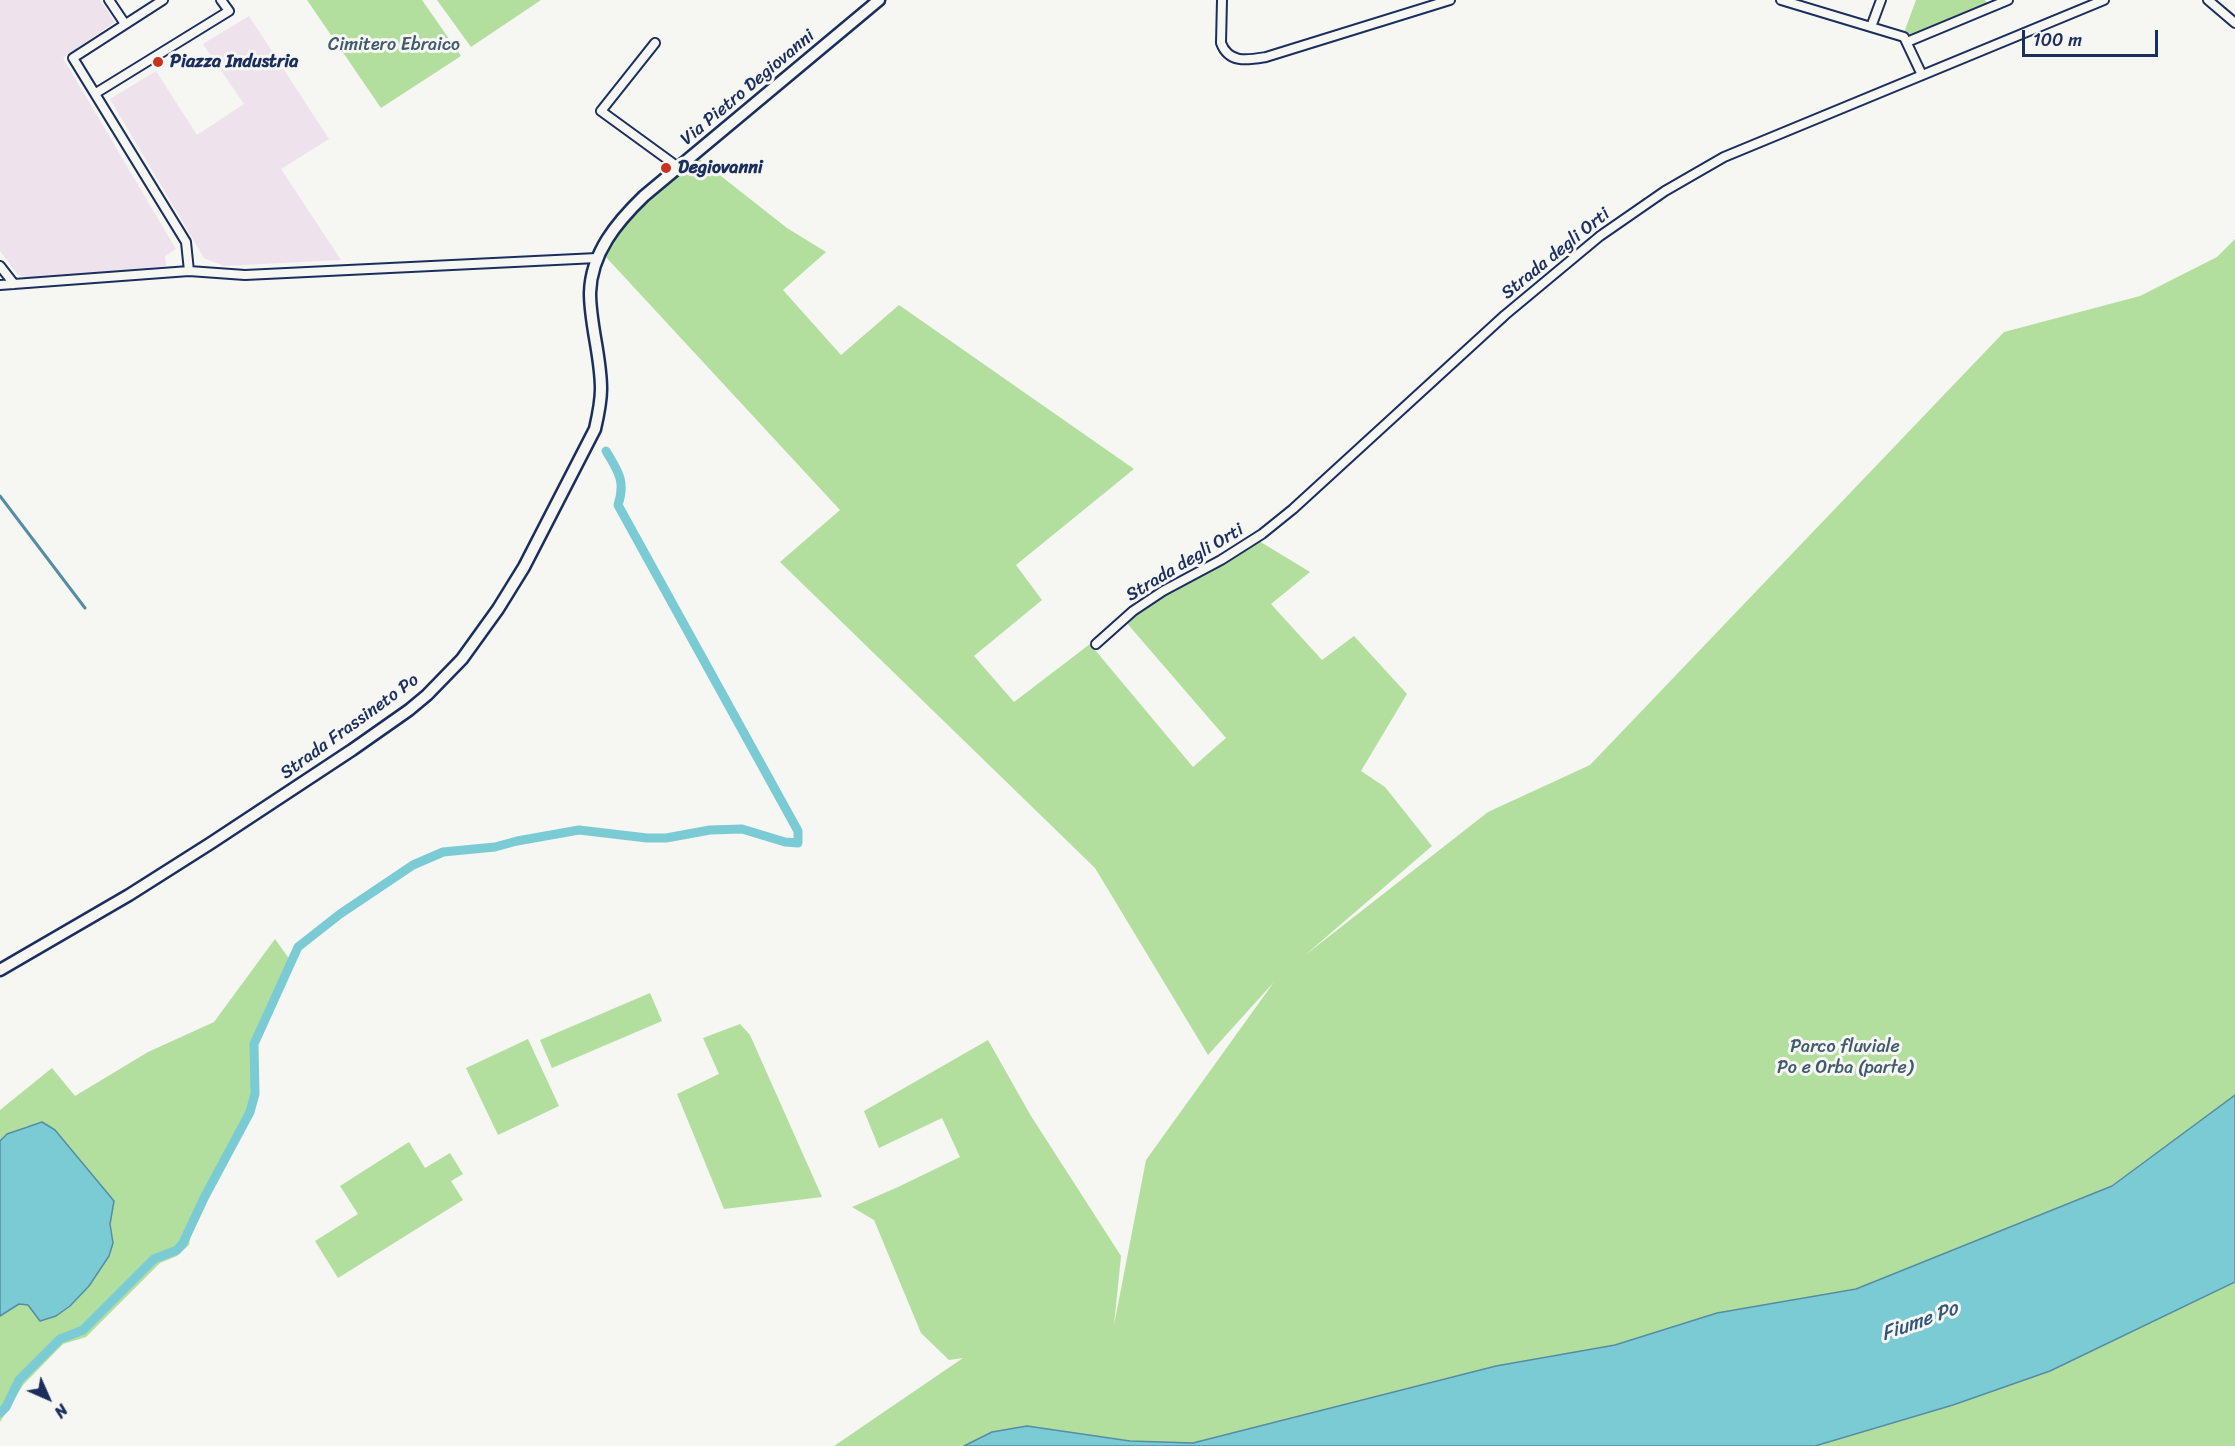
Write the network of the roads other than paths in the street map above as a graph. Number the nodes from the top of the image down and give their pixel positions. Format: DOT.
graph roads {
  1 [pos="109,0"];
  2 [pos="163,0"];
  3 [pos="222,0"];
  4 [pos="879,0"];
  5 [pos="1222,0"];
  6 [pos="1450,0"];
  7 [pos="1781,0"];
  8 [pos="1881,0"];
  9 [pos="2008,0"];
  10 [pos="2104,0"];
  11 [pos="2208,0"];
  12 [pos="125,24"];
  13 [pos="2235,24"];
  14 [pos="1871,27"];
  15 [pos="1907,42"];
  16 [pos="655,43"];
  17 [pos="1922,75"];
  18 [pos="96,93"];
  19 [pos="678,167"];
  20 [pos="597,258"];
  21 [pos="0,266"];
  22 [pos="189,271"];
  23 [pos="14,284"];
  24 [pos="0,285"];
  25 [pos="1096,644"];
  26 [pos="0,970"];
  1 -- 12 [label="street"];
  2 -- 12 [label="street"];
  3 -- 18 [label="street"];
  4 -- 19 [label="street, Via Pietro Degiovanni"];
  5 -- 6 [label="street"];
  7 -- 14 [label="street"];
  8 -- 14 [label="street"];
  9 -- 15 [label="street"];
  10 -- 17 [label="street, Strada degli Orti"];
  11 -- 13 [label="street"];
  12 -- 18 [label="street"];
  14 -- 15 [label="street"];
  15 -- 17 [label="street"];
  16 -- 19 [label="street"];
  17 -- 25 [label="street, Strada degli Orti"];
  18 -- 22 [label="street"];
  19 -- 20 [label="street, Via Pietro Degiovanni"];
  20 -- 22 [label="street"];
  20 -- 26 [label="street, Strada Frassineto Po"];
  21 -- 23 [label="street"];
  22 -- 23 [label="street"];
  23 -- 24 [label="street"];
}
